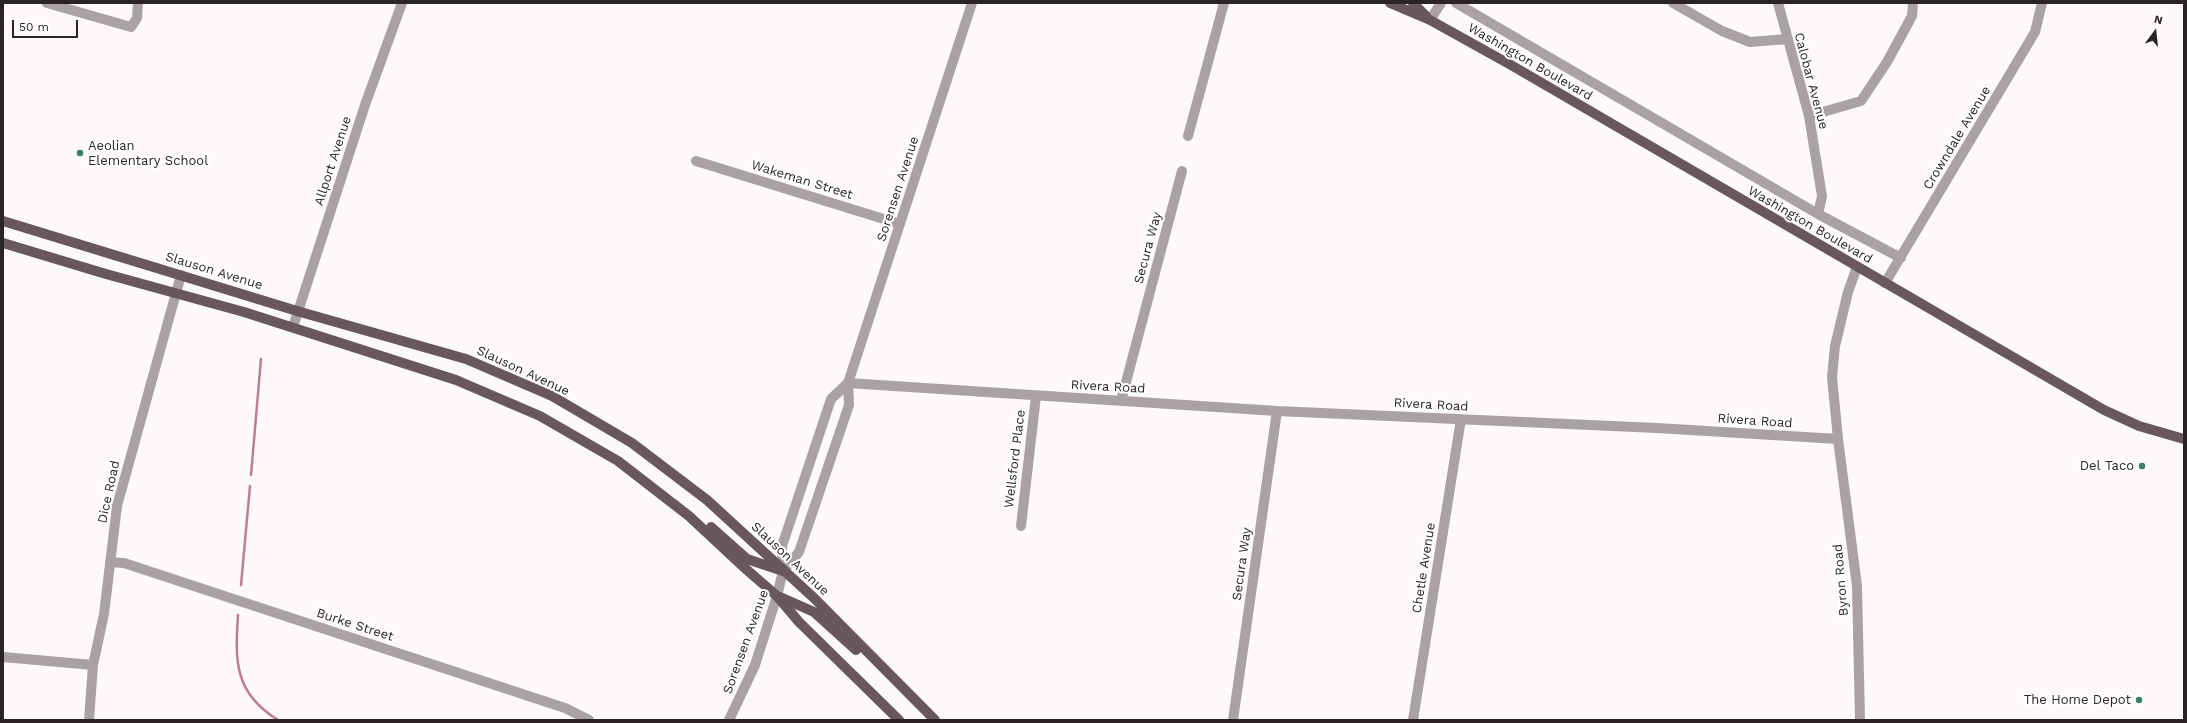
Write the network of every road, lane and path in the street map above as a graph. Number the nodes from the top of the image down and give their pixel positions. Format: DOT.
graph roads {
  1 [pos="47,3"];
  2 [pos="138,3"];
  3 [pos="402,3"];
  4 [pos="972,3"];
  5 [pos="1224,3"];
  6 [pos="1390,3"];
  7 [pos="1413,3"];
  8 [pos="1441,3"];
  9 [pos="1456,3"];
  10 [pos="1673,3"];
  11 [pos="1778,3"];
  12 [pos="1913,3"];
  13 [pos="2042,3"];
  14 [pos="1430,20"];
  15 [pos="1787,39"];
  16 [pos="1809,116"];
  17 [pos="1188,136"];
  18 [pos="696,161"];
  19 [pos="1182,171"];
  20 [pos="1818,214"];
  21 [pos="3,221"];
  22 [pos="900,224"];
  23 [pos="3,243"];
  24 [pos="1901,258"];
  25 [pos="1857,267"];
  26 [pos="181,275"];
  27 [pos="1885,283"];
  28 [pos="176,294"];
  29 [pos="297,311"];
  30 [pos="292,327"];
  31 [pos="848,383"];
  32 [pos="1036,396"];
  33 [pos="1121,400"];
  34 [pos="1277,411"];
  35 [pos="1462,419"];
  36 [pos="1838,439"];
  37 [pos="2184,439"];
  38 [pos="678,506"];
  39 [pos="1021,526"];
  40 [pos="110,562"];
  41 [pos="783,571"];
  42 [pos="778,596"];
  43 [pos="866,652"];
  44 [pos="3,657"];
  45 [pos="93,665"];
  46 [pos="89,720"];
  47 [pos="589,720"];
  48 [pos="729,720"];
  49 [pos="899,720"];
  50 [pos="935,720"];
  51 [pos="1233,720"];
  52 [pos="1413,720"];
  53 [pos="1860,720"];
  1 -- 2 [label="street"];
  3 -- 29 [label="street, Allport Avenue"];
  4 -- 22 [label="street, Sorensen Avenue"];
  5 -- 17 [label="street"];
  6 -- 14 [label="main road, Washington Boulevard"];
  7 -- 14 [label="main road, Washington Boulevard"];
  8 -- 14 [label="street"];
  9 -- 20 [label="street, Washington Boulevard"];
  10 -- 15 [label="street"];
  11 -- 15 [label="street, Calobar Avenue"];
  12 -- 16 [label="street"];
  13 -- 24 [label="street, Crowndale Avenue"];
  14 -- 25 [label="main road, Washington Boulevard"];
  15 -- 16 [label="street, Calobar Avenue"];
  16 -- 20 [label="street, Calobar Avenue"];
  18 -- 22 [label="street, Wakeman Street"];
  19 -- 33 [label="street, Secura Way"];
  20 -- 24 [label="street, Washington Boulevard"];
  21 -- 26 [label="main road, Slauson Avenue"];
  22 -- 31 [label="street, Sorensen Avenue"];
  23 -- 28 [label="main road"];
  24 -- 27 [label="street, Crowndale Avenue"];
  25 -- 27 [label="main road, Washington Boulevard"];
  25 -- 36 [label="street"];
  26 -- 28 [label="street, Dice Road"];
  26 -- 29 [label="main road, Slauson Avenue"];
  27 -- 37 [label="main road, Washington Boulevard"];
  28 -- 30 [label="main road"];
  28 -- 40 [label="street, Dice Road"];
  29 -- 30 [label="street, Allport Avenue"];
  29 -- 41 [label="main road, Slauson Avenue"];
  30 -- 38 [label="main road"];
  31 -- 32 [label="street, Rivera Road"];
  31 -- 41 [label="street, Sorensen Avenue"];
  31 -- 41 [label="street, Sorensen Avenue"];
  32 -- 33 [label="street, Rivera Road"];
  32 -- 39 [label="street, Wellsford Place"];
  33 -- 34 [label="street, Rivera Road"];
  34 -- 35 [label="street, Rivera Road"];
  34 -- 51 [label="street, Secura Way"];
  35 -- 36 [label="street, Rivera Road"];
  35 -- 52 [label="street, Chetle Avenue"];
  36 -- 53 [label="street, Byron Road"];
  38 -- 41 [label="main road"];
  38 -- 42 [label="main road"];
  40 -- 45 [label="street, Dice Road"];
  40 -- 47 [label="street, Burke Street"];
  41 -- 42 [label="street, Sorensen Avenue"];
  41 -- 43 [label="main road, Slauson Avenue"];
  42 -- 43 [label="main road"];
  42 -- 48 [label="street, Sorensen Avenue"];
  42 -- 49 [label="main road"];
  43 -- 50 [label="main road, Slauson Avenue"];
  44 -- 45 [label="street"];
  45 -- 46 [label="street, Dice Road"];
}
